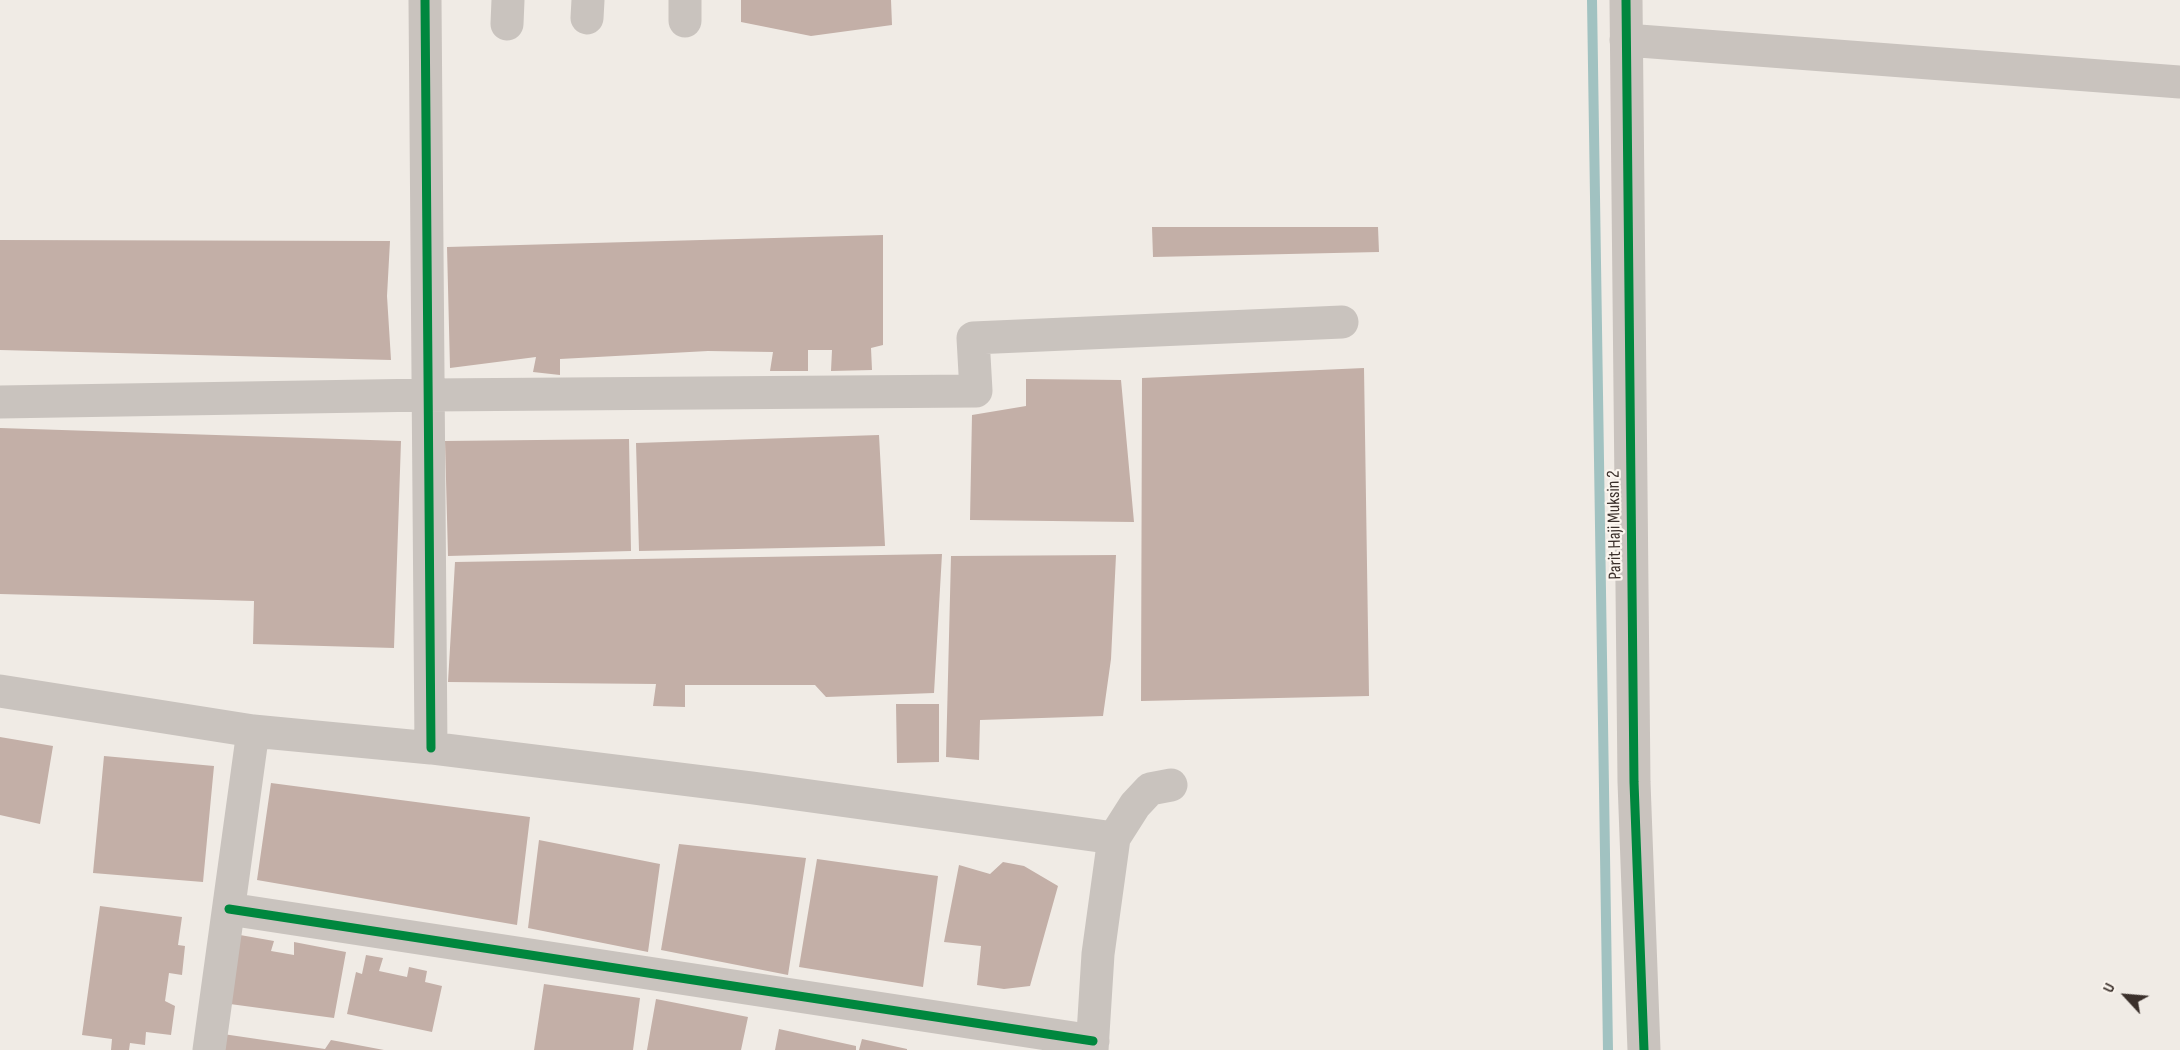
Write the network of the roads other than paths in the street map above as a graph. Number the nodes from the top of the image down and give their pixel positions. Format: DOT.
graph roads {
  1 [pos="425,0"];
  2 [pos="1626,0"];
  3 [pos="1626,40"];
  4 [pos="2180,82"];
  5 [pos="1342,322"];
  6 [pos="428,395"];
  7 [pos="0,402"];
  8 [pos="0,691"];
  9 [pos="253,731"];
  10 [pos="431,748"];
  11 [pos="1171,785"];
  12 [pos="1114,838"];
  13 [pos="229,909"];
  14 [pos="1092,1046"];
  15 [pos="209,1050"];
  16 [pos="1644,1050"];
  1 -- 6 [label="street"];
  2 -- 3 [label="street, Parit Haji Muksin 2"];
  3 -- 4 [label="street"];
  3 -- 16 [label="street, Parit Haji Muksin 2"];
  5 -- 6 [label="street"];
  6 -- 7 [label="street"];
  6 -- 10 [label="street"];
  8 -- 9 [label="street"];
  9 -- 10 [label="street"];
  9 -- 13 [label="street"];
  10 -- 12 [label="street"];
  11 -- 12 [label="street"];
  12 -- 14 [label="street"];
  13 -- 14 [label="street"];
  13 -- 15 [label="street"];
}
